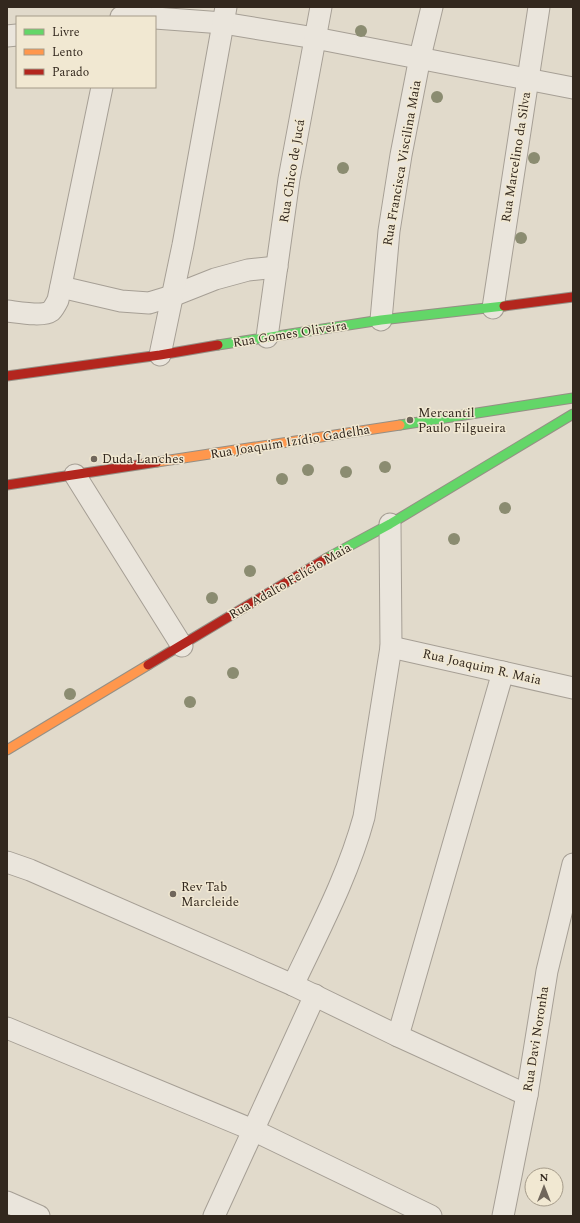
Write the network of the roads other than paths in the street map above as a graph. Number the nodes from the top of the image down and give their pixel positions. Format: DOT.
graph roads {
  1 [pos="321,7"];
  2 [pos="432,7"];
  3 [pos="540,7"];
  4 [pos="225,15"];
  5 [pos="124,16"];
  6 [pos="136,16"];
  7 [pos="156,18"];
  8 [pos="315,38"];
  9 [pos="420,58"];
  10 [pos="528,79"];
  11 [pos="102,88"];
  12 [pos="573,88"];
  13 [pos="277,267"];
  14 [pos="61,287"];
  15 [pos="172,296"];
  16 [pos="573,297"];
  17 [pos="493,308"];
  18 [pos="7,311"];
  19 [pos="381,320"];
  20 [pos="267,336"];
  21 [pos="160,355"];
  22 [pos="7,376"];
  23 [pos="573,398"];
  24 [pos="573,414"];
  25 [pos="76,475"];
  26 [pos="7,486"];
  27 [pos="390,524"];
  28 [pos="182,646"];
  29 [pos="391,647"];
  30 [pos="503,672"];
  31 [pos="573,688"];
  32 [pos="7,750"];
  33 [pos="7,862"];
  34 [pos="573,864"];
  35 [pos="293,985"];
  36 [pos="315,996"];
  37 [pos="7,1028"];
  38 [pos="398,1036"];
  39 [pos="527,1095"];
  40 [pos="253,1130"];
  41 [pos="7,1202"];
  42 [pos="38,1216"];
  43 [pos="214,1216"];
  44 [pos="431,1216"];
  45 [pos="503,1216"];
  1 -- 8 [label="street, Rua Chico de Jucá"];
  2 -- 9 [label="street, Rua Francisca Viscilina Maia"];
  3 -- 10 [label="street, Rua Marcelino da Silva"];
  4 -- 7 [label="street"];
  4 -- 8 [label="street"];
  4 -- 15 [label="street"];
  5 -- 6 [label="street"];
  8 -- 9 [label="street"];
  8 -- 13 [label="street, Rua Chico de Jucá"];
  9 -- 10 [label="street"];
  9 -- 19 [label="street, Rua Francisca Viscilina Maia"];
  10 -- 12 [label="street"];
  10 -- 17 [label="street, Rua Marcelino da Silva"];
  11 -- 14 [label="street"];
  13 -- 15 [label="street"];
  13 -- 20 [label="street, Rua Chico de Jucá"];
  14 -- 15 [label="street"];
  14 -- 18 [label="street"];
  15 -- 21 [label="street"];
  16 -- 17 [label="street, Rua Gomes Oliveira"];
  17 -- 19 [label="street, Rua Gomes Oliveira"];
  19 -- 20 [label="street, Rua Gomes Oliveira"];
  20 -- 21 [label="street, Rua Gomes Oliveira"];
  21 -- 22 [label="street, Rua Gomes Oliveira"];
  23 -- 25 [label="street, Rua Joaquim Izídio Gadelha"];
  24 -- 27 [label="street, Rua Adalto Felício Maia"];
  25 -- 26 [label="street, Rua Joaquim Izídio Gadelha"];
  25 -- 28 [label="street"];
  27 -- 28 [label="street, Rua Adalto Felício Maia"];
  27 -- 29 [label="street"];
  28 -- 32 [label="street, Rua Adalto Felício Maia"];
  29 -- 30 [label="street, Rua Joaquim R. Maia"];
  29 -- 35 [label="street"];
  30 -- 31 [label="street, Rua Joaquim R. Maia"];
  30 -- 38 [label="street"];
  33 -- 35 [label="street"];
  34 -- 39 [label="street, Rua Davi Noronha"];
  35 -- 36 [label="street"];
  36 -- 38 [label="street"];
  36 -- 40 [label="street"];
  37 -- 40 [label="street"];
  38 -- 39 [label="street"];
  39 -- 45 [label="street, Rua Davi Noronha"];
  40 -- 43 [label="street"];
  40 -- 44 [label="street"];
  41 -- 42 [label="street"];
}
